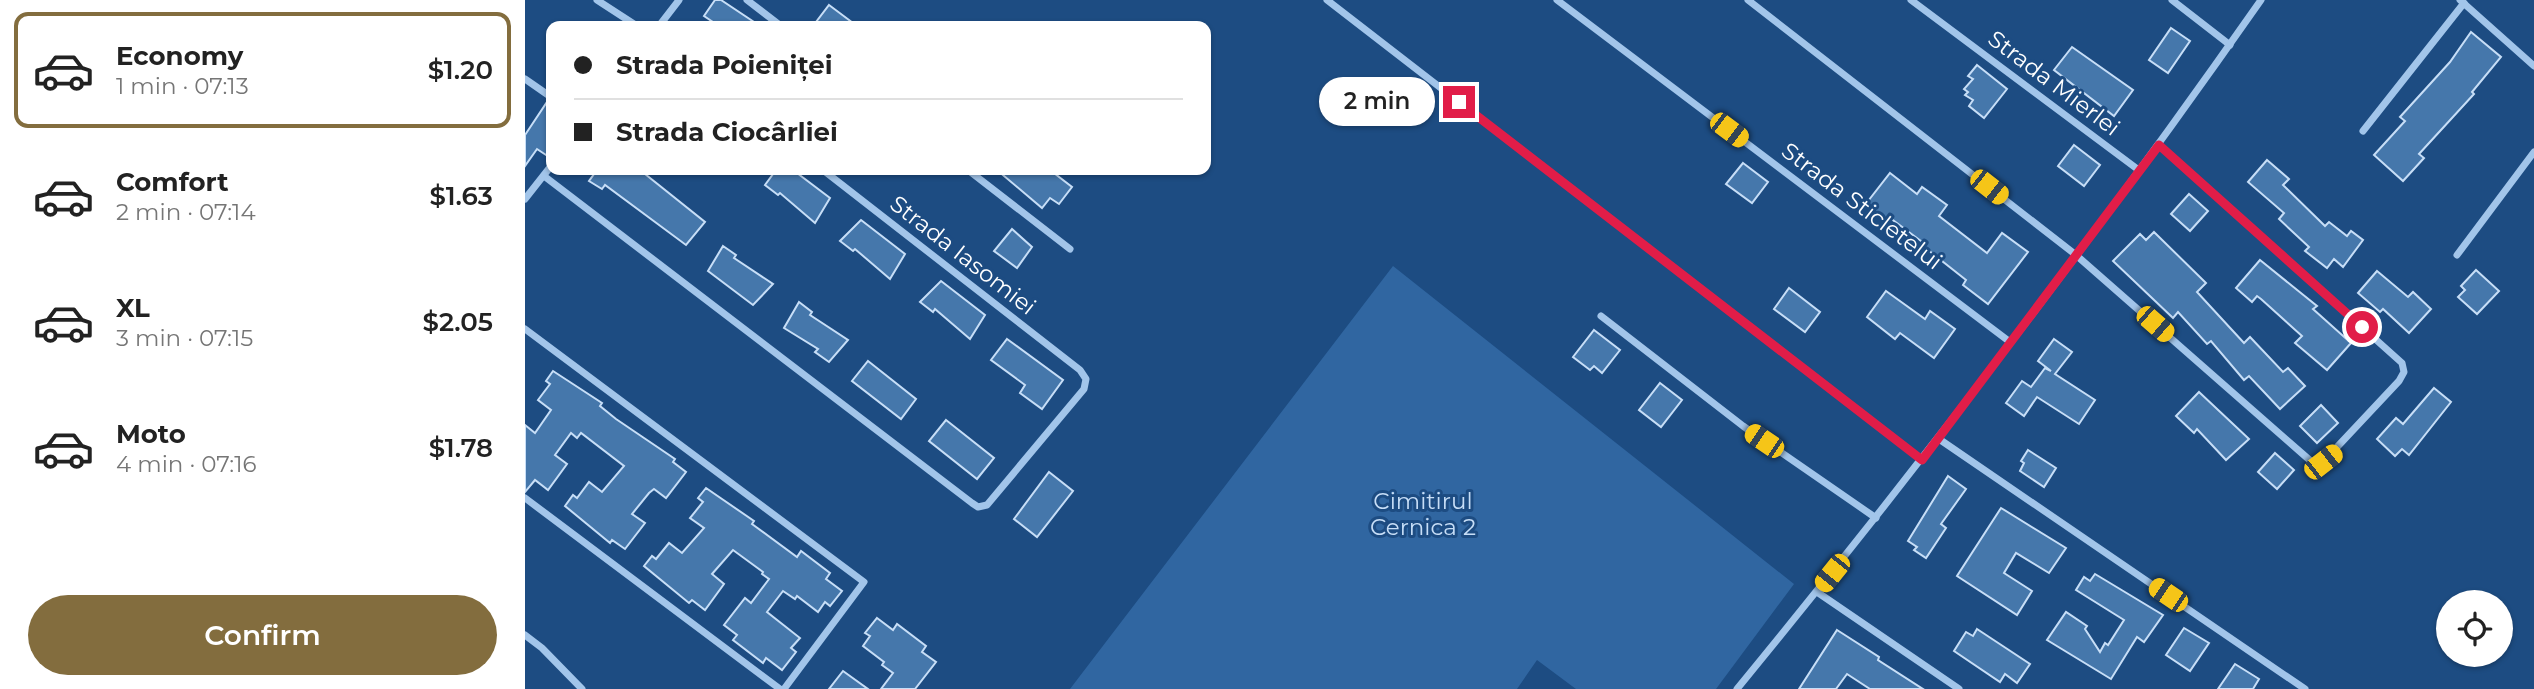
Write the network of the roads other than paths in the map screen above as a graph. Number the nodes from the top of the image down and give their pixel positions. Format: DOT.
graph roads {
  1 [pos="597,0"];
  2 [pos="679,0"];
  3 [pos="747,0"];
  4 [pos="1327,0"];
  5 [pos="1557,0"];
  6 [pos="1748,0"];
  7 [pos="1911,0"];
  8 [pos="2172,0"];
  9 [pos="2261,0"];
  10 [pos="2462,2"];
  11 [pos="629,21"];
  12 [pos="663,21"];
  13 [pos="774,21"];
  14 [pos="2230,44"];
  15 [pos="2534,66"];
  16 [pos="525,79"];
  17 [pos="546,94"];
  18 [pos="2363,131"];
  19 [pos="2159,145"];
  20 [pos="2534,152"];
  21 [pos="2140,171"];
  22 [pos="546,173"];
  23 [pos="829,175"];
  24 [pos="974,175"];
  25 [pos="544,176"];
  26 [pos="525,199"];
  27 [pos="1070,249"];
  28 [pos="2076,255"];
  29 [pos="2457,255"];
  30 [pos="1601,316"];
  31 [pos="525,329"];
  32 [pos="2010,342"];
  33 [pos="1939,439"];
  34 [pos="1922,460"];
  35 [pos="525,498"];
  36 [pos="1876,518"];
  37 [pos="1817,592"];
  38 [pos="525,635"];
  39 [pos="582,689"];
  40 [pos="782,689"];
  41 [pos="1737,689"];
  42 [pos="1959,689"];
  43 [pos="2305,689"];
  1 -- 11 [label="street"];
  2 -- 12 [label="street"];
  3 -- 13 [label="street"];
  4 -- 34 [label="street"];
  5 -- 32 [label="street, Strada Sticletelui"];
  6 -- 28 [label="street"];
  7 -- 21 [label="street, Strada Mierlei"];
  8 -- 14 [label="street"];
  9 -- 14 [label="street"];
  10 -- 15 [label="street"];
  10 -- 18 [label="street"];
  14 -- 19 [label="street"];
  16 -- 17 [label="street"];
  19 -- 21 [label="street"];
  19 -- 28 [label="street"];
  20 -- 29 [label="street"];
  21 -- 28 [label="street"];
  22 -- 25 [label="street"];
  23 -- 25 [label="street, Strada Iasomiei"];
  24 -- 27 [label="street"];
  25 -- 26 [label="street"];
  28 -- 32 [label="street"];
  30 -- 36 [label="street"];
  31 -- 40 [label="street"];
  32 -- 33 [label="street"];
  33 -- 34 [label="street"];
  33 -- 43 [label="street"];
  34 -- 36 [label="street"];
  35 -- 40 [label="street"];
  36 -- 37 [label="street"];
  37 -- 41 [label="street"];
  37 -- 42 [label="street"];
  38 -- 39 [label="street"];
}
